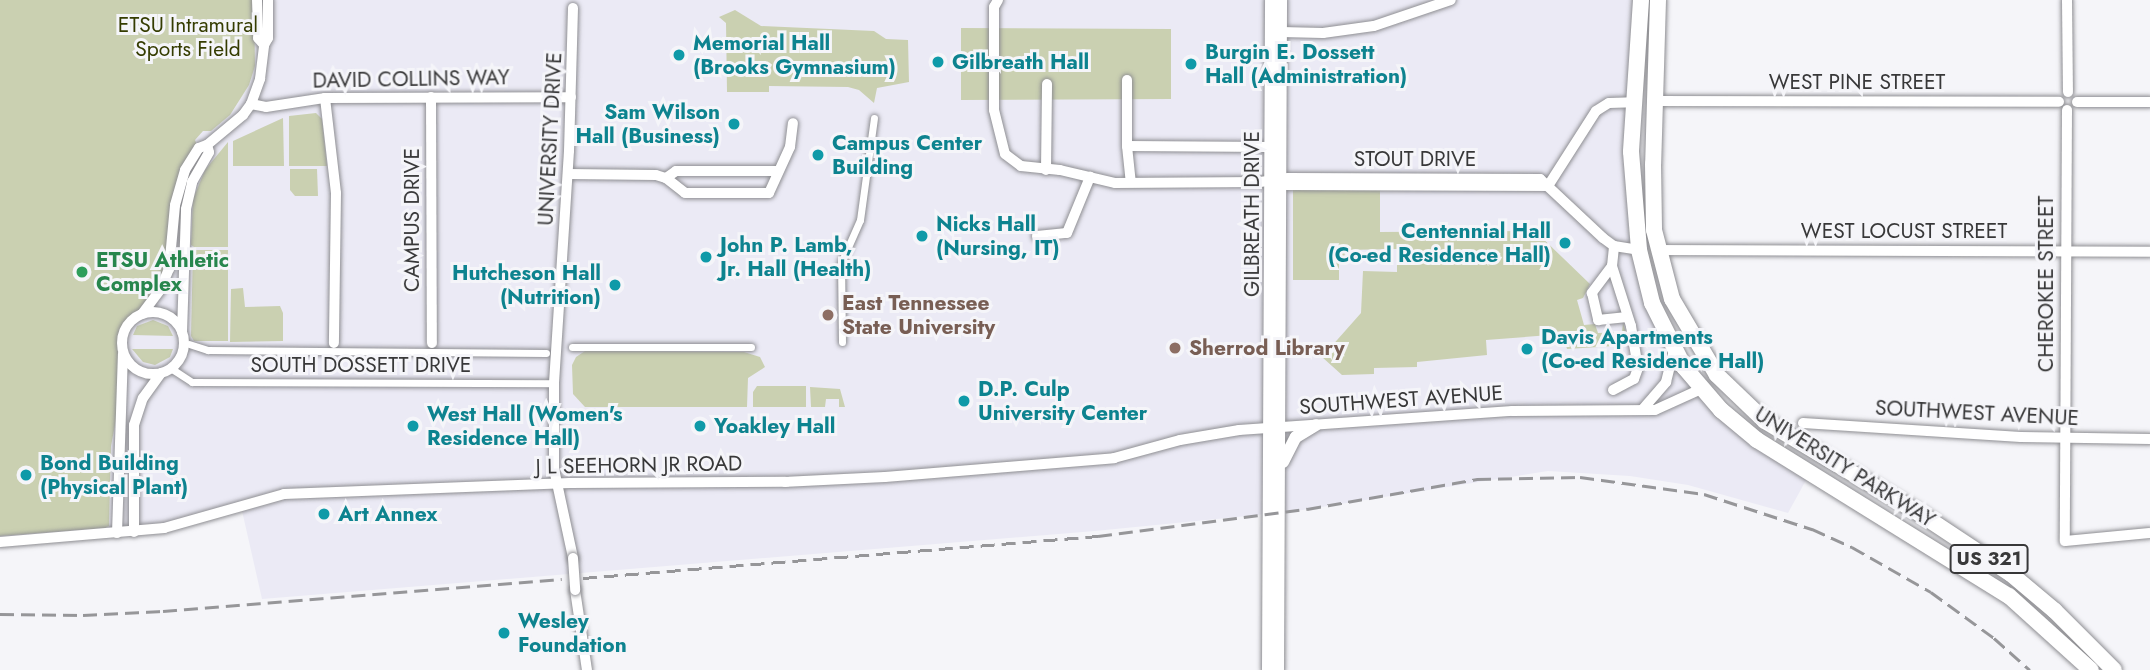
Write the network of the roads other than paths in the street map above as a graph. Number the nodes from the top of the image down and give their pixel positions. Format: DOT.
graph roads {
  1 [pos="257,0"];
  2 [pos="268,0"];
  3 [pos="998,0"];
  4 [pos="1271,0"];
  5 [pos="1281,0"];
  6 [pos="1451,0"];
  7 [pos="1641,0"];
  8 [pos="1658,0"];
  9 [pos="2067,0"];
  10 [pos="572,8"];
  11 [pos="1280,32"];
  12 [pos="264,45"];
  13 [pos="1127,80"];
  14 [pos="1047,84"];
  15 [pos="2068,92"];
  16 [pos="431,97"];
  17 [pos="571,97"];
  18 [pos="325,98"];
  19 [pos="1654,101"];
  20 [pos="1633,102"];
  21 [pos="2059,102"];
  22 [pos="2077,102"];
  23 [pos="2150,102"];
  24 [pos="251,104"];
  25 [pos="2067,110"];
  26 [pos="874,118"];
  27 [pos="793,123"];
  28 [pos="207,145"];
  29 [pos="1132,146"];
  30 [pos="1271,147"];
  31 [pos="1046,170"];
  32 [pos="776,171"];
  33 [pos="568,174"];
  34 [pos="1090,177"];
  35 [pos="666,178"];
  36 [pos="1275,181"];
  37 [pos="1131,182"];
  38 [pos="1548,186"];
  39 [pos="1037,236"];
  40 [pos="1614,246"];
  41 [pos="1639,250"];
  42 [pos="1658,250"];
  43 [pos="2064,251"];
  44 [pos="2150,251"];
  45 [pos="1612,266"];
  46 [pos="142,314"];
  47 [pos="1627,317"];
  48 [pos="182,332"];
  49 [pos="842,342"];
  50 [pos="334,343"];
  51 [pos="432,343"];
  52 [pos="189,344"];
  53 [pos="572,346"];
  54 [pos="751,347"];
  55 [pos="1674,350"];
  56 [pos="546,353"];
  57 [pos="123,354"];
  58 [pos="172,369"];
  59 [pos="161,373"];
  60 [pos="1717,375"];
  61 [pos="554,383"];
  62 [pos="1701,389"];
  63 [pos="1613,390"];
  64 [pos="1642,411"];
  65 [pos="1803,423"];
  66 [pos="1316,425"];
  67 [pos="1274,428"];
  68 [pos="2066,438"];
  69 [pos="2150,439"];
  70 [pos="1280,471"];
  71 [pos="558,485"];
  72 [pos="1919,513"];
  73 [pos="134,532"];
  74 [pos="1908,532"];
  75 [pos="117,533"];
  76 [pos="2150,533"];
  77 [pos="0,542"];
  78 [pos="587,670"];
  79 [pos="1268,670"];
  80 [pos="1278,670"];
  81 [pos="2091,670"];
  82 [pos="2114,670"];
  1 -- 12 [label="street"];
  2 -- 12 [label="street"];
  3 -- 31 [label="street, STOUT DRIVE"];
  4 -- 30 [label="street, GILBREATH DRIVE"];
  5 -- 11 [label="street, GILBREATH DRIVE"];
  6 -- 11 [label="street"];
  7 -- 20 [label="highway, UNIVERSITY PARKWAY / US 321"];
  8 -- 19 [label="highway, UNIVERSITY PARKWAY / US 321"];
  9 -- 15 [label="street"];
  10 -- 17 [label="street, UNIVERSITY DRIVE"];
  11 -- 36 [label="street, GILBREATH DRIVE"];
  12 -- 24 [label="street"];
  13 -- 29 [label="street"];
  14 -- 31 [label="street"];
  15 -- 21 [label="street"];
  15 -- 22 [label="street"];
  16 -- 17 [label="street, DAVID COLLINS WAY"];
  16 -- 18 [label="street, DAVID COLLINS WAY"];
  16 -- 51 [label="street, CAMPUS DRIVE"];
  17 -- 33 [label="street, UNIVERSITY DRIVE"];
  18 -- 24 [label="street, DAVID COLLINS WAY"];
  18 -- 50 [label="street"];
  19 -- 20 [label="highway"];
  19 -- 21 [label="street, WEST PINE STREET"];
  19 -- 42 [label="highway, UNIVERSITY PARKWAY / US 321"];
  20 -- 38 [label="street"];
  20 -- 41 [label="highway, UNIVERSITY PARKWAY / US 321"];
  21 -- 25 [label="street"];
  22 -- 23 [label="street"];
  22 -- 25 [label="street"];
  24 -- 28 [label="street"];
  25 -- 43 [label="street, CHEROKEE STREET"];
  26 -- 49 [label="street"];
  27 -- 32 [label="street"];
  28 -- 46 [label="street"];
  28 -- 48 [label="street"];
  29 -- 30 [label="street"];
  29 -- 37 [label="street"];
  30 -- 36 [label="street, GILBREATH DRIVE"];
  31 -- 34 [label="street, STOUT DRIVE"];
  32 -- 35 [label="street"];
  32 -- 35 [label="street"];
  33 -- 35 [label="street"];
  33 -- 61 [label="street, UNIVERSITY DRIVE"];
  34 -- 37 [label="street, STOUT DRIVE"];
  34 -- 39 [label="street"];
  36 -- 37 [label="street, STOUT DRIVE"];
  36 -- 38 [label="street, STOUT DRIVE"];
  36 -- 67 [label="street, GILBREATH DRIVE"];
  38 -- 40 [label="street"];
  40 -- 41 [label="street"];
  40 -- 45 [label="street"];
  41 -- 42 [label="highway"];
  41 -- 55 [label="highway, UNIVERSITY PARKWAY / US 321"];
  42 -- 43 [label="street, WEST LOCUST STREET"];
  42 -- 60 [label="highway, UNIVERSITY PARKWAY / US 321"];
  43 -- 44 [label="street, WEST LOCUST STREET"];
  43 -- 68 [label="street, CHEROKEE STREET"];
  45 -- 47 [label="street"];
  45 -- 47 [label="street"];
  46 -- 48 [label="street"];
  46 -- 57 [label="street"];
  47 -- 63 [label="street"];
  48 -- 58 [label="street"];
  52 -- 56 [label="street"];
  53 -- 54 [label="street"];
  55 -- 62 [label="highway, UNIVERSITY PARKWAY / US 321"];
  55 -- 64 [label="street"];
  57 -- 59 [label="street"];
  57 -- 75 [label="street"];
  58 -- 59 [label="street"];
  58 -- 61 [label="street, SOUTH DOSSETT DRIVE"];
  59 -- 73 [label="street"];
  60 -- 62 [label="highway"];
  60 -- 72 [label="highway, UNIVERSITY PARKWAY / US 321"];
  61 -- 71 [label="street, UNIVERSITY DRIVE"];
  62 -- 64 [label="street, SOUTHWEST AVENUE"];
  62 -- 74 [label="highway, UNIVERSITY PARKWAY / US 321"];
  64 -- 66 [label="street, SOUTHWEST AVENUE"];
  65 -- 68 [label="street, SOUTHWEST AVENUE"];
  66 -- 67 [label="street, SOUTHWEST AVENUE"];
  66 -- 70 [label="street"];
  67 -- 70 [label="street, SOUTHWEST AVENUE"];
  67 -- 71 [label="street, J L SEEHORN JR ROAD"];
  67 -- 79 [label="street"];
  68 -- 69 [label="street, SOUTHWEST AVENUE"];
  68 -- 76 [label="street, CHEROKEE STREET"];
  70 -- 80 [label="street, SOUTHWEST AVENUE"];
  71 -- 73 [label="street, J L SEEHORN JR ROAD"];
  71 -- 78 [label="street, bridge"];
  72 -- 74 [label="highway"];
  72 -- 82 [label="highway, UNIVERSITY PARKWAY / US 321"];
  73 -- 75 [label="street, J L SEEHORN JR ROAD"];
  74 -- 81 [label="highway, UNIVERSITY PARKWAY / US 321"];
  75 -- 77 [label="street, J L SEEHORN JR ROAD"];
}
